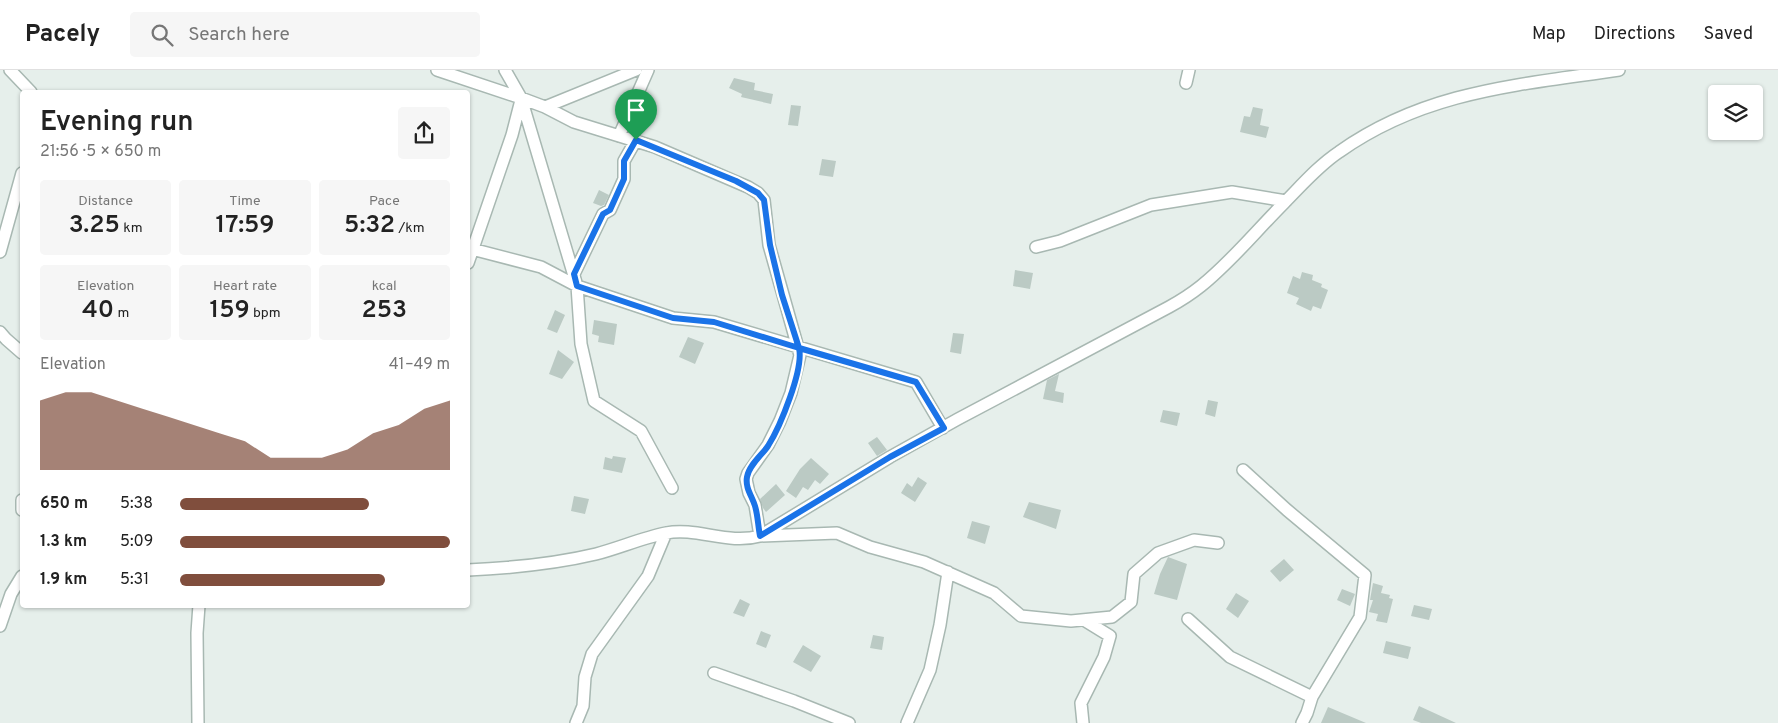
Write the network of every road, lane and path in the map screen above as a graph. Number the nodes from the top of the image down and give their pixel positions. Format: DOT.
graph roads {
  1 [pos="10,70"];
  2 [pos="437,70"];
  3 [pos="505,70"];
  4 [pos="636,70"];
  5 [pos="648,70"];
  6 [pos="1189,70"];
  7 [pos="1619,70"];
  8 [pos="1552,75"];
  9 [pos="1186,83"];
  10 [pos="29,90"];
  11 [pos="521,98"];
  12 [pos="545,107"];
  13 [pos="618,136"];
  14 [pos="636,140"];
  15 [pos="20,180"];
  16 [pos="1286,201"];
  17 [pos="1036,247"];
  18 [pos="470,248"];
  19 [pos="0,252"];
  20 [pos="576,280"];
  21 [pos="0,332"];
  22 [pos="799,348"];
  23 [pos="20,351"];
  24 [pos="944,428"];
  25 [pos="1243,470"];
  26 [pos="672,488"];
  27 [pos="666,533"];
  28 [pos="760,536"];
  29 [pos="1218,543"];
  30 [pos="470,570"];
  31 [pos="948,572"];
  32 [pos="20,579"];
  33 [pos="199,608"];
  34 [pos="1188,619"];
  35 [pos="1084,620"];
  36 [pos="0,626"];
  37 [pos="714,673"];
  38 [pos="1312,697"];
  39 [pos="198,723"];
  40 [pos="576,723"];
  41 [pos="849,723"];
  42 [pos="907,723"];
  43 [pos="1083,723"];
  44 [pos="1302,723"];
  1 -- 10 [label="street"];
  2 -- 11 [label="street"];
  3 -- 11 [label="street"];
  4 -- 12 [label="street"];
  5 -- 13 [label="street"];
  6 -- 9 [label="street"];
  7 -- 8 [label="street"];
  8 -- 16 [label="street"];
  11 -- 12 [label="street"];
  11 -- 18 [label="street"];
  11 -- 20 [label="street"];
  12 -- 13 [label="street"];
  13 -- 14 [label="street"];
  14 -- 20 [label="street"];
  14 -- 22 [label="street"];
  15 -- 19 [label="street"];
  16 -- 17 [label="street"];
  16 -- 24 [label="street"];
  18 -- 20 [label="street"];
  20 -- 22 [label="street"];
  20 -- 26 [label="street"];
  21 -- 23 [label="street"];
  22 -- 24 [label="street"];
  22 -- 28 [label="street"];
  24 -- 28 [label="street"];
  25 -- 38 [label="street"];
  27 -- 28 [label="street"];
  27 -- 30 [label="street"];
  27 -- 40 [label="street"];
  28 -- 31 [label="street"];
  29 -- 35 [label="street"];
  31 -- 35 [label="street"];
  31 -- 42 [label="street"];
  32 -- 36 [label="street"];
  33 -- 39 [label="street"];
  34 -- 38 [label="street"];
  35 -- 43 [label="street"];
  37 -- 41 [label="street"];
  38 -- 44 [label="street"];
}
